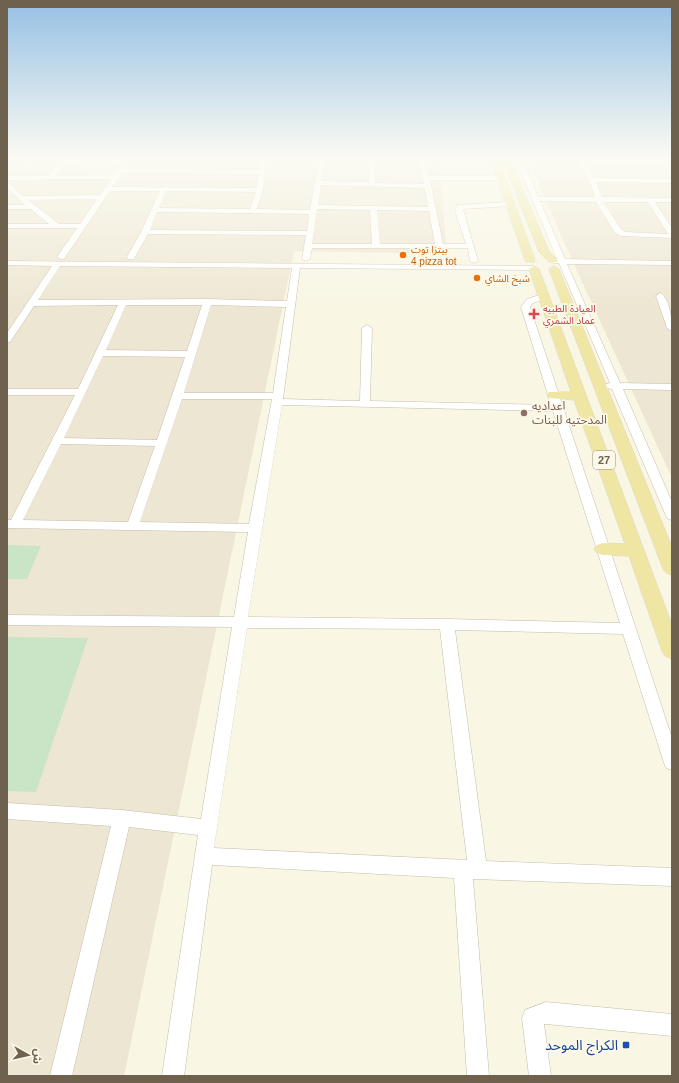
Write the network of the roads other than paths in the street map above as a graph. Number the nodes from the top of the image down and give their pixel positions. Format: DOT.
graph roads {
  1 [pos="373,208"];
  2 [pos="432,208"];
  3 [pos="34,209"];
  4 [pos="95,209"];
  5 [pos="314,209"];
  6 [pos="341,209"];
  7 [pos="460,209"];
  8 [pos="512,209"];
  9 [pos="526,209"];
  10 [pos="539,209"];
  11 [pos="604,209"];
  12 [pos="655,209"];
  13 [pos="155,210"];
  14 [pos="253,211"];
  15 [pos="7,226"];
  16 [pos="57,226"];
  17 [pos="83,226"];
  18 [pos="145,232"];
  19 [pos="310,233"];
  20 [pos="672,235"];
  21 [pos="308,246"];
  22 [pos="376,246"];
  23 [pos="440,246"];
  24 [pos="471,246"];
  25 [pos="7,256"];
  26 [pos="130,257"];
  27 [pos="60,260"];
  28 [pos="474,261"];
  29 [pos="7,262"];
  30 [pos="190,262"];
  31 [pos="221,262"];
  32 [pos="301,262"];
  33 [pos="672,263"];
  34 [pos="439,264"];
  35 [pos="532,264"];
  36 [pos="557,265"];
  37 [pos="672,269"];
  38 [pos="545,296"];
  39 [pos="660,296"];
  40 [pos="123,302"];
  41 [pos="207,302"];
  42 [pos="31,303"];
  43 [pos="290,304"];
  44 [pos="577,313"];
  45 [pos="367,328"];
  46 [pos="672,328"];
  47 [pos="7,340"];
  48 [pos="100,353"];
  49 [pos="191,354"];
  50 [pos="600,386"];
  51 [pos="616,386"];
  52 [pos="672,387"];
  53 [pos="7,392"];
  54 [pos="82,392"];
  55 [pos="178,396"];
  56 [pos="581,396"];
  57 [pos="277,399"];
  58 [pos="556,402"];
  59 [pos="365,404"];
  60 [pos="57,441"];
  61 [pos="161,443"];
  62 [pos="609,475"];
  63 [pos="637,480"];
  64 [pos="616,495"];
  65 [pos="644,499"];
  66 [pos="672,516"];
  67 [pos="11,524"];
  68 [pos="133,525"];
  69 [pos="255,528"];
  70 [pos="603,549"];
  71 [pos="636,550"];
  72 [pos="671,562"];
  73 [pos="7,620"];
  74 [pos="240,623"];
  75 [pos="447,624"];
  76 [pos="629,629"];
  77 [pos="672,651"];
  78 [pos="672,763"];
  79 [pos="7,811"];
  80 [pos="122,818"];
  81 [pos="208,828"];
  82 [pos="204,856"];
  83 [pos="471,870"];
  84 [pos="672,877"];
  85 [pos="672,1025"];
  86 [pos="61,1076"];
  87 [pos="173,1076"];
  88 [pos="478,1076"];
  89 [pos="540,1076"];
  1 -- 22 [label="street"];
  2 -- 23 [label="street"];
  3 -- 16 [label="street"];
  4 -- 17 [label="street"];
  5 -- 6 [label="street"];
  5 -- 14 [label="street"];
  5 -- 19 [label="street"];
  7 -- 24 [label="street"];
  8 -- 35 [label="main road, 27"];
  9 -- 36 [label="main road, 27"];
  10 -- 36 [label="street"];
  11 -- 20 [label="street"];
  12 -- 20 [label="street"];
  13 -- 14 [label="street"];
  13 -- 18 [label="street"];
  15 -- 16 [label="street"];
  16 -- 17 [label="street"];
  17 -- 27 [label="street"];
  18 -- 19 [label="street"];
  18 -- 26 [label="street"];
  19 -- 21 [label="street"];
  21 -- 22 [label="street"];
  21 -- 32 [label="street"];
  22 -- 23 [label="street"];
  23 -- 24 [label="street"];
  24 -- 28 [label="street"];
  25 -- 27 [label="street"];
  26 -- 27 [label="street"];
  26 -- 30 [label="street"];
  27 -- 29 [label="street"];
  27 -- 30 [label="street"];
  27 -- 42 [label="street"];
  28 -- 34 [label="street"];
  28 -- 35 [label="street"];
  30 -- 31 [label="street"];
  31 -- 32 [label="street"];
  31 -- 32 [label="street"];
  32 -- 34 [label="street"];
  32 -- 34 [label="street"];
  32 -- 43 [label="street"];
  33 -- 36 [label="street"];
  34 -- 35 [label="street"];
  35 -- 36 [label="main road"];
  35 -- 38 [label="main road, 27"];
  36 -- 37 [label="street"];
  36 -- 44 [label="main road, 27"];
  38 -- 56 [label="main road, 27"];
  38 -- 58 [label="street"];
  39 -- 46 [label="street"];
  40 -- 41 [label="street"];
  40 -- 42 [label="street"];
  40 -- 48 [label="street"];
  41 -- 43 [label="street"];
  41 -- 49 [label="street"];
  42 -- 47 [label="street"];
  43 -- 57 [label="street"];
  44 -- 50 [label="main road, 27"];
  44 -- 51 [label="street"];
  45 -- 59 [label="street"];
  48 -- 49 [label="street"];
  48 -- 54 [label="street"];
  49 -- 55 [label="street"];
  50 -- 51 [label="street"];
  50 -- 63 [label="main road, 27"];
  51 -- 52 [label="street"];
  51 -- 66 [label="street"];
  53 -- 54 [label="street"];
  54 -- 60 [label="street"];
  55 -- 57 [label="street"];
  55 -- 61 [label="street"];
  56 -- 58 [label="main road"];
  56 -- 62 [label="main road, 27"];
  57 -- 59 [label="street"];
  57 -- 69 [label="street"];
  58 -- 59 [label="street"];
  58 -- 70 [label="street"];
  60 -- 61 [label="street"];
  60 -- 67 [label="street"];
  61 -- 68 [label="street"];
  62 -- 63 [label="main road"];
  62 -- 64 [label="main road, 27"];
  63 -- 65 [label="main road, 27"];
  64 -- 65 [label="main road"];
  64 -- 71 [label="main road, 27"];
  65 -- 72 [label="main road, 27"];
  67 -- 68 [label="street"];
  68 -- 69 [label="street"];
  69 -- 74 [label="street"];
  70 -- 71 [label="main road"];
  70 -- 76 [label="street"];
  71 -- 77 [label="main road, 27"];
  73 -- 74 [label="street"];
  74 -- 75 [label="street"];
  74 -- 81 [label="street"];
  75 -- 76 [label="street"];
  75 -- 83 [label="street"];
  76 -- 78 [label="street"];
  79 -- 80 [label="street"];
  80 -- 81 [label="street"];
  80 -- 86 [label="street"];
  81 -- 82 [label="street"];
  82 -- 83 [label="street"];
  82 -- 87 [label="street"];
  83 -- 84 [label="street"];
  83 -- 88 [label="street"];
  85 -- 89 [label="street"];
}
